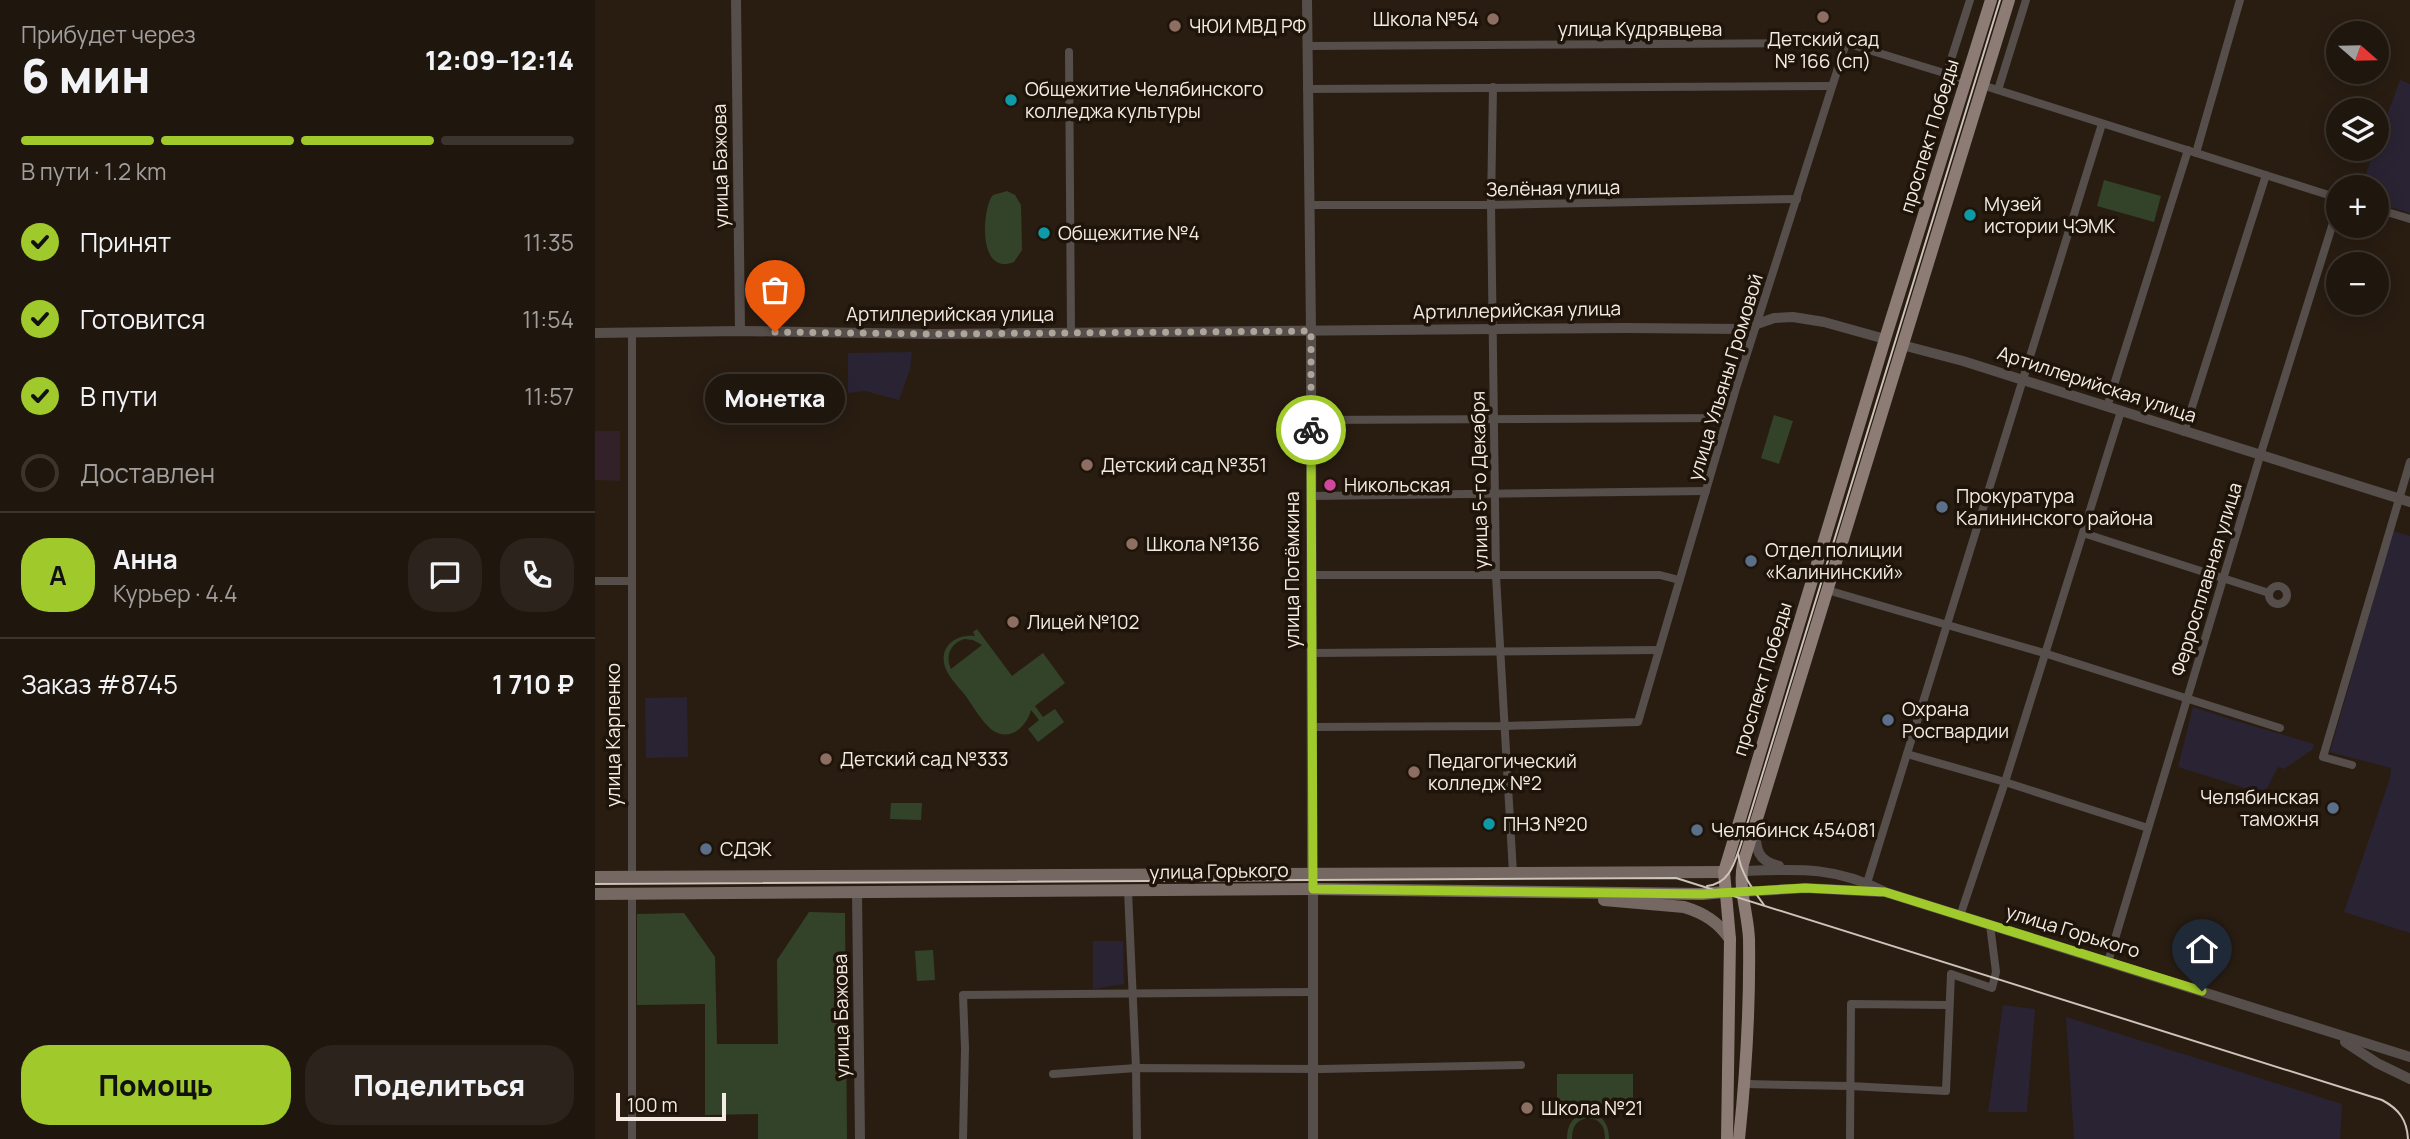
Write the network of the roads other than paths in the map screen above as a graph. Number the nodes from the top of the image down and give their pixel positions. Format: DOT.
graph roads {
  1 [pos="736,0"];
  2 [pos="1307,0"];
  3 [pos="1970,0"];
  4 [pos="1991,0"];
  5 [pos="2009,0"];
  6 [pos="2026,0"];
  7 [pos="2240,0"];
  8 [pos="1846,43"];
  9 [pos="1307,46"];
  10 [pos="1069,52"];
  11 [pos="1947,72"];
  12 [pos="1967,80"];
  13 [pos="1982,85"];
  14 [pos="1831,86"];
  15 [pos="1493,87"];
  16 [pos="1307,89"];
  17 [pos="1997,90"];
  18 [pos="2102,124"];
  19 [pos="2192,151"];
  20 [pos="2266,175"];
  21 [pos="2326,194"];
  22 [pos="1797,199"];
  23 [pos="1309,205"];
  24 [pos="1491,205"];
  25 [pos="2389,213"];
  26 [pos="2410,219"];
  27 [pos="2328,238"];
  28 [pos="1757,323"];
  29 [pos="1492,329"];
  30 [pos="740,331"];
  31 [pos="1311,331"];
  32 [pos="632,332"];
  33 [pos="595,333"];
  34 [pos="1072,333"];
  35 [pos="1885,340"];
  36 [pos="1902,345"];
  37 [pos="2022,380"];
  38 [pos="2107,407"];
  39 [pos="2121,411"];
  40 [pos="1495,418"];
  41 [pos="1727,418"];
  42 [pos="1311,420"];
  43 [pos="2184,432"];
  44 [pos="2260,456"];
  45 [pos="2410,462"];
  46 [pos="1706,491"];
  47 [pos="1495,495"];
  48 [pos="1311,496"];
  49 [pos="2405,501"];
  50 [pos="2083,533"];
  51 [pos="1312,575"];
  52 [pos="1496,576"];
  53 [pos="2223,579"];
  54 [pos="1679,580"];
  55 [pos="595,581"];
  56 [pos="632,581"];
  57 [pos="1827,590"];
  58 [pos="2269,593"];
  59 [pos="1947,625"];
  60 [pos="1659,650"];
  61 [pos="1500,652"];
  62 [pos="1312,653"];
  63 [pos="2044,653"];
  64 [pos="2186,700"];
  65 [pos="1505,726"];
  66 [pos="1312,727"];
  67 [pos="2280,729"];
  68 [pos="1907,754"];
  69 [pos="2352,765"];
  70 [pos="2005,782"];
  71 [pos="1755,825"];
  72 [pos="2148,828"];
  73 [pos="1791,870"];
  74 [pos="1742,871"];
  75 [pos="1724,872"];
  76 [pos="1312,873"];
  77 [pos="1446,873"];
  78 [pos="1513,873"];
  79 [pos="857,876"];
  80 [pos="595,877"];
  81 [pos="632,877"];
  82 [pos="1867,883"];
  83 [pos="1313,889"];
  84 [pos="1445,890"];
  85 [pos="1128,891"];
  86 [pos="857,892"];
  87 [pos="1559,892"];
  88 [pos="1724,892"];
  89 [pos="1743,892"];
  90 [pos="1885,892"];
  91 [pos="595,894"];
  92 [pos="632,894"];
  93 [pos="1960,916"];
  94 [pos="1990,925"];
  95 [pos="1730,939"];
  96 [pos="2108,962"];
  97 [pos="1313,992"];
  98 [pos="1132,994"];
  99 [pos="1948,1005"];
  100 [pos="2333,1034"];
  101 [pos="2410,1057"];
  102 [pos="1521,1065"];
  103 [pos="1313,1067"];
  104 [pos="1136,1068"];
  105 [pos="1052,1074"];
  106 [pos="2410,1079"];
  107 [pos="1745,1084"];
  108 [pos="1850,1086"];
  109 [pos="632,1139"];
  110 [pos="860,1139"];
  111 [pos="963,1139"];
  112 [pos="1137,1139"];
  113 [pos="1313,1139"];
  114 [pos="1727,1139"];
  115 [pos="1739,1139"];
  116 [pos="1850,1139"];
  1 -- 30 [label="street, улица Бажова"];
  2 -- 9 [label="street, улица Потёмкина"];
  3 -- 11 [label="street"];
  4 -- 12 [label="main road, проспект Победы"];
  5 -- 13 [label="main road, проспект Победы"];
  6 -- 17 [label="street"];
  7 -- 19 [label="street"];
  8 -- 9 [label="street, улица Кудрявцева"];
  8 -- 11 [label="street, улица Кудрявцева"];
  8 -- 14 [label="street, улица Ульяны Громовой"];
  9 -- 16 [label="street, улица Потёмкина"];
  10 -- 34 [label="street"];
  11 -- 12 [label="street, улица Кудрявцева"];
  12 -- 35 [label="main road, проспект Победы"];
  13 -- 17 [label="street"];
  13 -- 36 [label="main road, проспект Победы"];
  14 -- 15 [label="street"];
  14 -- 22 [label="street, улица Ульяны Громовой"];
  15 -- 16 [label="street"];
  15 -- 24 [label="street, улица 5-го Декабря"];
  16 -- 23 [label="street, улица Потёмкина"];
  17 -- 18 [label="street"];
  18 -- 19 [label="street"];
  18 -- 37 [label="street"];
  19 -- 20 [label="street"];
  19 -- 38 [label="street"];
  20 -- 21 [label="street"];
  20 -- 43 [label="street"];
  22 -- 24 [label="street, Зелёная улица"];
  22 -- 28 [label="street, улица Ульяны Громовой"];
  23 -- 24 [label="street, Зелёная улица"];
  23 -- 31 [label="street, улица Потёмкина"];
  24 -- 29 [label="street, улица 5-го Декабря"];
  25 -- 26 [label="street"];
  27 -- 44 [label="street, Ферросплавная улица"];
  28 -- 29 [label="street, Артиллерийская улица"];
  28 -- 35 [label="street, Артиллерийская улица"];
  28 -- 41 [label="street, улица Ульяны Громовой"];
  29 -- 31 [label="street, Артиллерийская улица"];
  29 -- 40 [label="street, улица 5-го Декабря"];
  30 -- 32 [label="street, Артиллерийская улица"];
  30 -- 34 [label="street, Артиллерийская улица"];
  31 -- 34 [label="street, Артиллерийская улица"];
  31 -- 42 [label="street, улица Потёмкина"];
  32 -- 33 [label="street, Артиллерийская улица"];
  32 -- 56 [label="street, улица Карпенко"];
  35 -- 36 [label="main road, Артиллерийская улица"];
  35 -- 75 [label="main road, проспект Победы"];
  36 -- 37 [label="street, Артиллерийская улица"];
  36 -- 57 [label="main road, проспект Победы"];
  37 -- 38 [label="street, Артиллерийская улица"];
  37 -- 59 [label="street"];
  38 -- 39 [label="street, Артиллерийская улица"];
  39 -- 43 [label="street, Артиллерийская улица"];
  39 -- 50 [label="street"];
  40 -- 41 [label="street"];
  40 -- 42 [label="street"];
  40 -- 47 [label="street, улица 5-го Декабря"];
  41 -- 46 [label="street, улица Ульяны Громовой"];
  42 -- 48 [label="street, улица Потёмкина"];
  43 -- 44 [label="street, Артиллерийская улица"];
  44 -- 49 [label="street, Артиллерийская улица"];
  44 -- 53 [label="street, Ферросплавная улица"];
  45 -- 49 [label="street"];
  46 -- 47 [label="street"];
  46 -- 54 [label="street, улица Ульяны Громовой"];
  47 -- 48 [label="street"];
  47 -- 52 [label="street, улица 5-го Декабря"];
  48 -- 51 [label="street, улица Потёмкина"];
  49 -- 69 [label="street"];
  50 -- 53 [label="street"];
  50 -- 63 [label="street"];
  51 -- 52 [label="street"];
  51 -- 62 [label="street, улица Потёмкина"];
  52 -- 54 [label="street"];
  52 -- 61 [label="street, улица 5-го Декабря"];
  53 -- 58 [label="street"];
  53 -- 64 [label="street, Ферросплавная улица"];
  54 -- 60 [label="street, улица Ульяны Громовой"];
  55 -- 56 [label="street"];
  56 -- 81 [label="street, улица Карпенко"];
  57 -- 59 [label="street"];
  57 -- 71 [label="main road, проспект Победы"];
  59 -- 63 [label="street"];
  59 -- 68 [label="street"];
  60 -- 61 [label="street"];
  60 -- 65 [label="street, улица Ульяны Громовой"];
  61 -- 62 [label="street"];
  61 -- 65 [label="street, улица 5-го Декабря"];
  62 -- 66 [label="street, улица Потёмкина"];
  63 -- 64 [label="street"];
  63 -- 70 [label="street"];
  64 -- 67 [label="street"];
  64 -- 72 [label="street, Ферросплавная улица"];
  65 -- 66 [label="street"];
  65 -- 78 [label="street, улица 5-го Декабря"];
  66 -- 76 [label="street, улица Потёмкина"];
  68 -- 70 [label="street"];
  68 -- 82 [label="street"];
  70 -- 72 [label="street"];
  70 -- 93 [label="street"];
  71 -- 73 [label="street, улица Горького"];
  71 -- 74 [label="main road, проспект Победы"];
  72 -- 96 [label="street, Ферросплавная улица"];
  73 -- 74 [label="street, улица Горького"];
  73 -- 82 [label="street, улица Горького"];
  74 -- 75 [label="main road, улица Горького"];
  74 -- 89 [label="main road, проспект Победы"];
  75 -- 78 [label="main road, улица Горького"];
  75 -- 88 [label="main road, проспект Победы"];
  76 -- 77 [label="main road, улица Горького"];
  76 -- 79 [label="main road, улица Горького"];
  76 -- 83 [label="main road, улица Потёмкина"];
  77 -- 78 [label="main road, улица Горького"];
  77 -- 84 [label="main road"];
  79 -- 81 [label="main road, улица Горького"];
  79 -- 86 [label="main road"];
  80 -- 81 [label="main road, улица Горького"];
  81 -- 92 [label="main road, улица Карпенко"];
  82 -- 90 [label="street, улица Горького"];
  83 -- 84 [label="main road, улица Горького"];
  83 -- 85 [label="main road, улица Горького"];
  83 -- 97 [label="street, улица Потёмкина"];
  84 -- 87 [label="main road, улица Горького"];
  85 -- 86 [label="main road, улица Горького"];
  85 -- 98 [label="street"];
  86 -- 92 [label="main road, улица Горького"];
  86 -- 110 [label="street, улица Бажова"];
  87 -- 88 [label="main road, улица Горького"];
  87 -- 95 [label="main road"];
  88 -- 89 [label="main road, улица Горького"];
  88 -- 95 [label="main road, проспект Победы"];
  89 -- 90 [label="street, улица Горького"];
  89 -- 107 [label="main road, проспект Победы"];
  90 -- 93 [label="street, улица Горького"];
  91 -- 92 [label="main road, улица Горького"];
  92 -- 109 [label="street, улица Карпенко"];
  93 -- 94 [label="street, улица Горького"];
  94 -- 96 [label="street, улица Горького"];
  94 -- 99 [label="street"];
  95 -- 114 [label="main road, проспект Победы"];
  96 -- 100 [label="street, улица Горького"];
  97 -- 98 [label="street"];
  97 -- 103 [label="street, улица Потёмкина"];
  98 -- 104 [label="street"];
  98 -- 111 [label="street"];
  99 -- 108 [label="street"];
  99 -- 108 [label="street"];
  100 -- 101 [label="street, улица Горького"];
  100 -- 106 [label="street"];
  102 -- 103 [label="street"];
  103 -- 104 [label="street"];
  103 -- 113 [label="street, улица Потёмкина"];
  104 -- 105 [label="street"];
  104 -- 112 [label="street"];
  107 -- 108 [label="street"];
  107 -- 115 [label="main road, проспект Победы"];
  108 -- 116 [label="street"];
}
